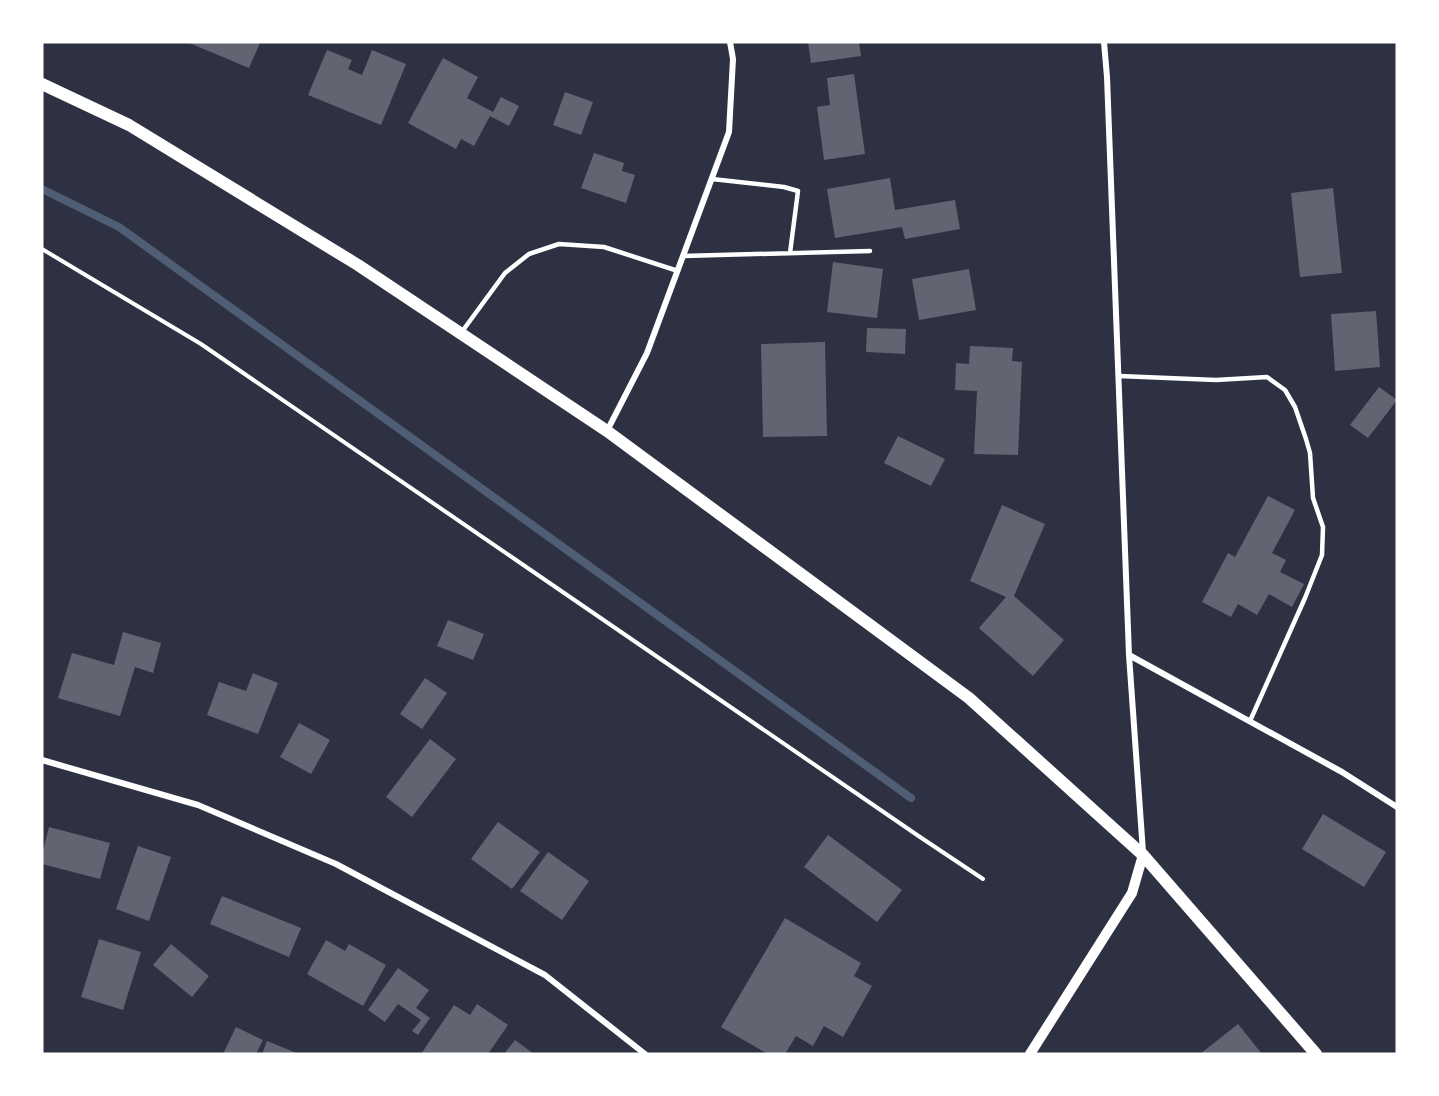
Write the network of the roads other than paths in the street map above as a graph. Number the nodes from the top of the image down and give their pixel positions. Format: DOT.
graph roads {
  1 [pos="730,42"];
  2 [pos="1104,42"];
  3 [pos="42,84"];
  4 [pos="712,178"];
  5 [pos="870,250"];
  6 [pos="790,253"];
  7 [pos="683,256"];
  8 [pos="678,271"];
  9 [pos="461,333"];
  10 [pos="1119,376"];
  11 [pos="607,431"];
  12 [pos="1129,655"];
  13 [pos="1250,721"];
  14 [pos="42,760"];
  15 [pos="1397,807"];
  16 [pos="1143,855"];
  17 [pos="645,1054"];
  18 [pos="1030,1054"];
  19 [pos="1316,1054"];
  1 -- 4 [label="street"];
  2 -- 10 [label="street"];
  3 -- 9 [label="main road"];
  4 -- 6 [label="lane"];
  4 -- 7 [label="street"];
  5 -- 6 [label="lane"];
  6 -- 7 [label="lane"];
  7 -- 8 [label="street"];
  8 -- 9 [label="lane"];
  8 -- 11 [label="street"];
  9 -- 11 [label="main road"];
  10 -- 12 [label="street"];
  10 -- 13 [label="lane"];
  11 -- 16 [label="main road"];
  12 -- 13 [label="street"];
  12 -- 16 [label="street"];
  13 -- 15 [label="street"];
  14 -- 17 [label="street"];
  16 -- 18 [label="street"];
  16 -- 19 [label="main road"];
}
